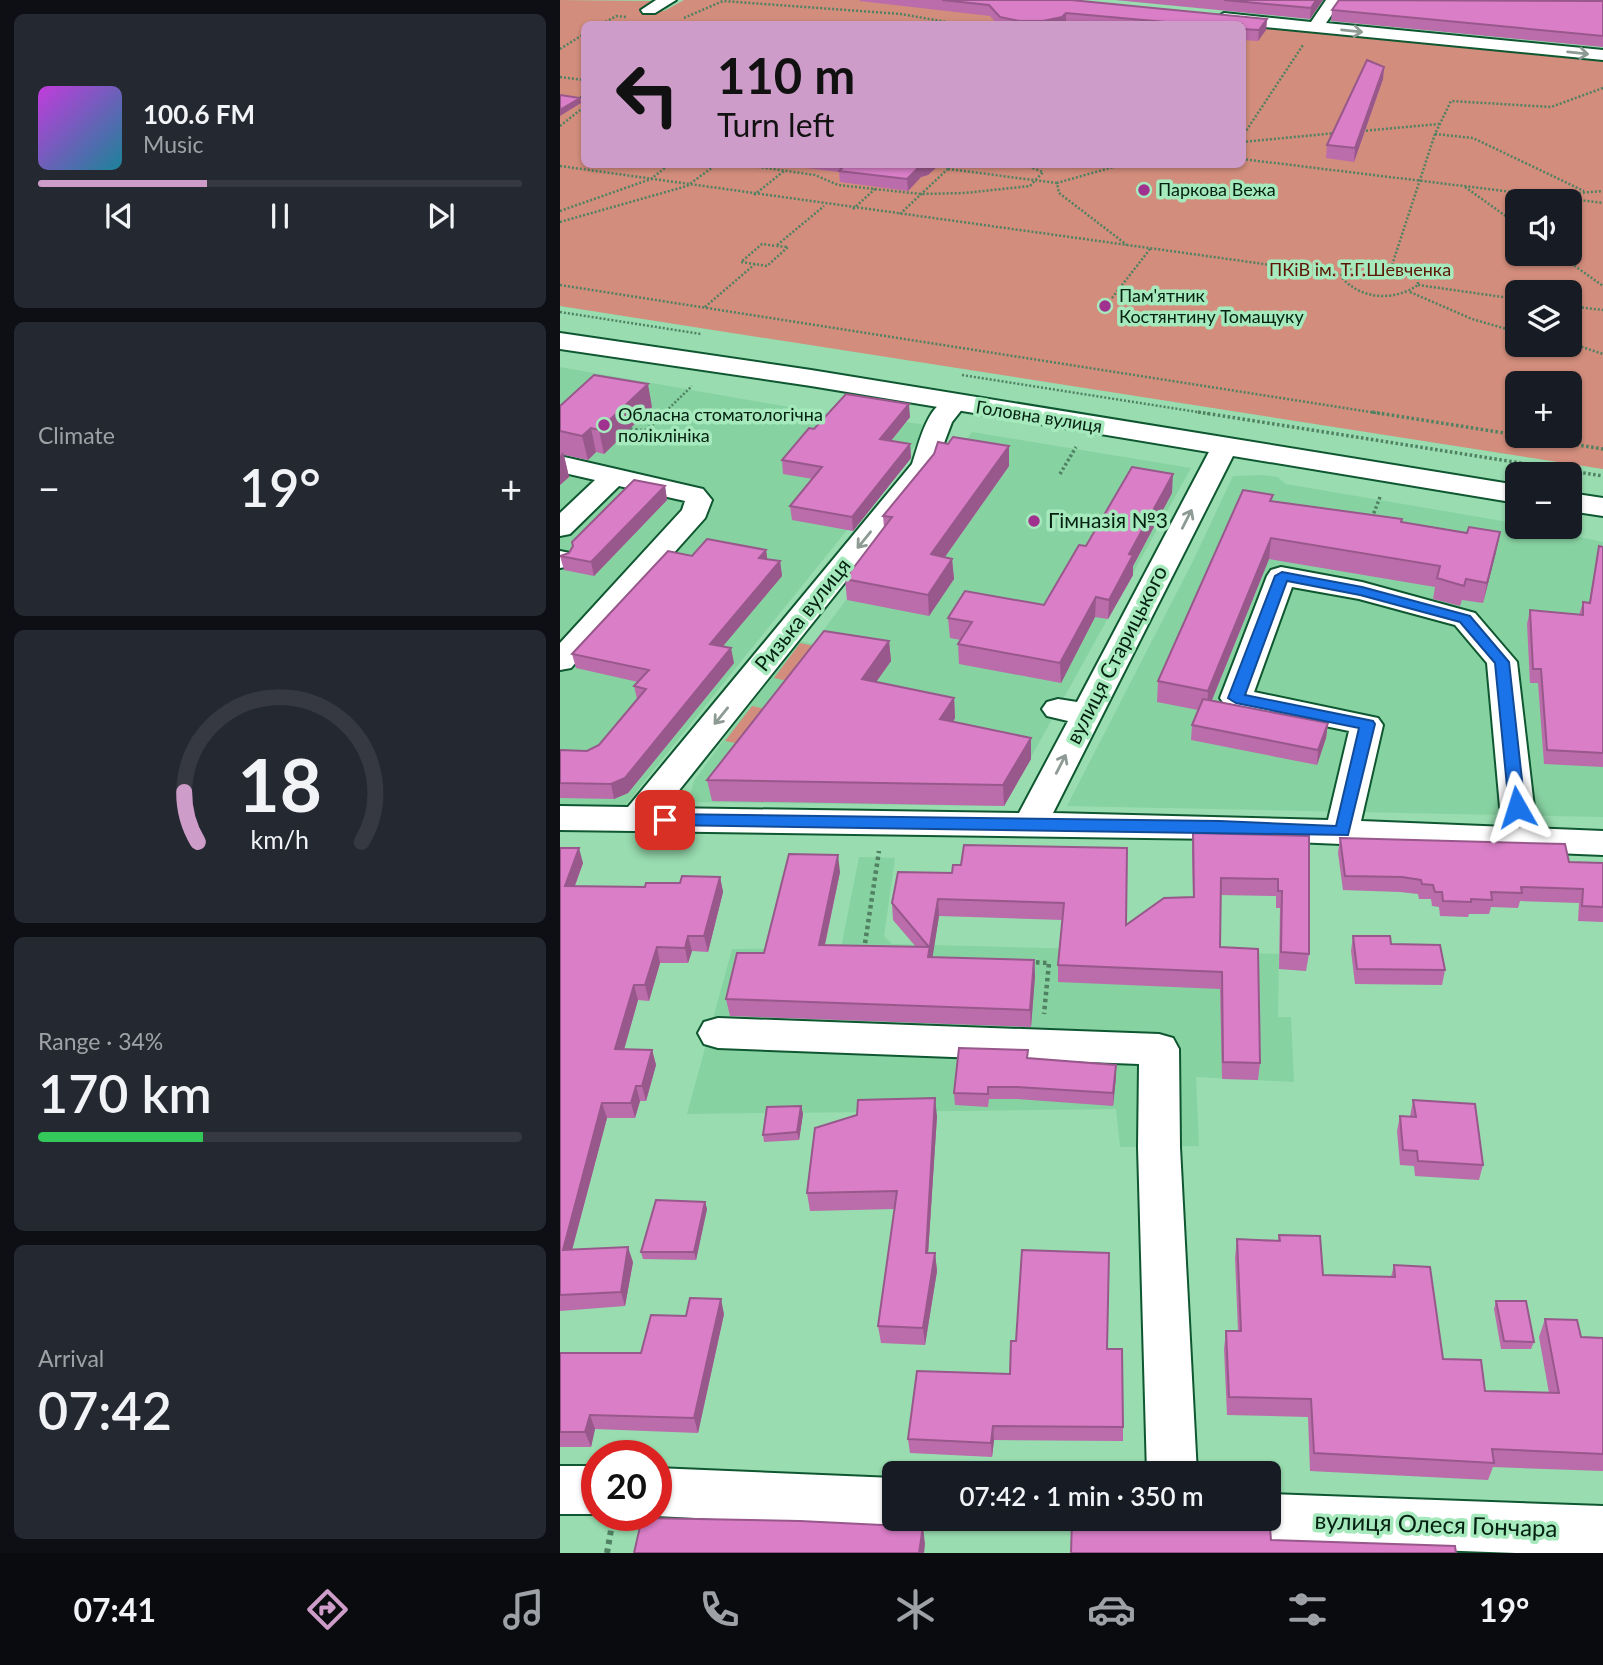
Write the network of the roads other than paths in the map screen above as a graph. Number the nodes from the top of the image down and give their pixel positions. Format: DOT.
graph roads {
  1 [pos="668,0"];
  2 [pos="1334,0"];
  3 [pos="649,10"];
  4 [pos="1202,16"];
  5 [pos="1315,27"];
  6 [pos="1603,55"];
  7 [pos="563,344"];
  8 [pos="955,403"];
  9 [pos="1224,448"];
  10 [pos="560,464"];
  11 [pos="614,476"];
  12 [pos="1505,492"];
  13 [pos="1582,504"];
  14 [pos="1603,507"];
  15 [pos="560,528"];
  16 [pos="560,661"];
  17 [pos="1517,807"];
  18 [pos="560,818"];
  19 [pos="637,819"];
  20 [pos="1030,825"];
  21 [pos="1342,831"];
  22 [pos="1603,843"];
  23 [pos="718,1033"];
  24 [pos="1171,1461"];
  25 [pos="560,1490"];
  26 [pos="581,1490"];
  27 [pos="672,1493"];
  28 [pos="882,1502"];
  29 [pos="1281,1519"];
  30 [pos="1603,1531"];
  1 -- 3 [label="street"];
  2 -- 5 [label="street"];
  4 -- 5 [label="street"];
  5 -- 6 [label="street, one-way"];
  7 -- 8 [label="main road, Головна вулиця"];
  8 -- 9 [label="main road, Головна вулиця"];
  8 -- 19 [label="street, Ризька вулиця, one-way"];
  9 -- 12 [label="main road, Головна вулиця"];
  20 -- 9 [label="street, вулиця Старицького, one-way"];
  10 -- 11 [label="street"];
  11 -- 15 [label="street"];
  11 -- 16 [label="street"];
  13 -- 14 [label="main road"];
  17 -- 21 [label="street"];
  18 -- 19 [label="street"];
  19 -- 20 [label="street"];
  20 -- 21 [label="street"];
  21 -- 22 [label="street"];
  23 -- 24 [label="street"];
  25 -- 26 [label="street"];
  27 -- 28 [label="street"];
  29 -- 30 [label="street, вулиця Олеся Гончара"];
}
